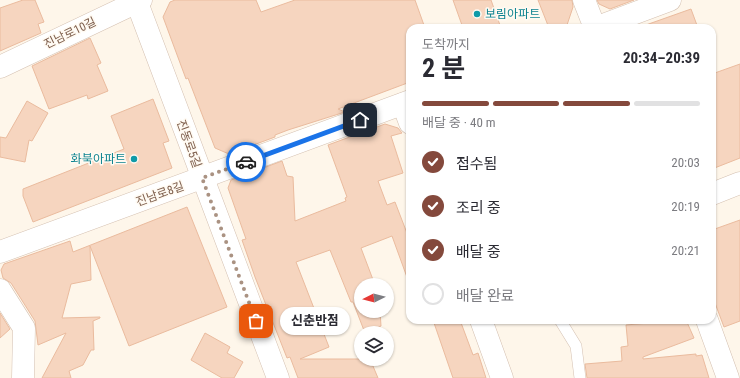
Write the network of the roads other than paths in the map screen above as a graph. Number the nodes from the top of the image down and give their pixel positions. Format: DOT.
graph roads {
  1 [pos="584,0"];
  2 [pos="670,0"];
  3 [pos="138,1"];
  4 [pos="593,24"];
  5 [pos="606,24"];
  6 [pos="0,67"];
  7 [pos="406,110"];
  8 [pos="202,178"];
  9 [pos="740,183"];
  10 [pos="716,192"];
  11 [pos="0,252"];
  12 [pos="0,290"];
  13 [pos="482,324"];
  14 [pos="562,324"];
  15 [pos="708,324"];
  16 [pos="23,378"];
  17 [pos="278,378"];
  18 [pos="502,378"];
  19 [pos="580,378"];
  20 [pos="728,378"];
  1 -- 4 [label="street"];
  2 -- 5 [label="street"];
  3 -- 6 [label="street, 진남로10길"];
  3 -- 8 [label="street, 진동로5길"];
  7 -- 8 [label="street, 진남로8길"];
  8 -- 11 [label="street, 진남로8길"];
  8 -- 17 [label="street, 진동로5길"];
  9 -- 10 [label="street"];
  12 -- 16 [label="street"];
  13 -- 18 [label="street"];
  14 -- 19 [label="lane"];
  15 -- 20 [label="street"];
}
